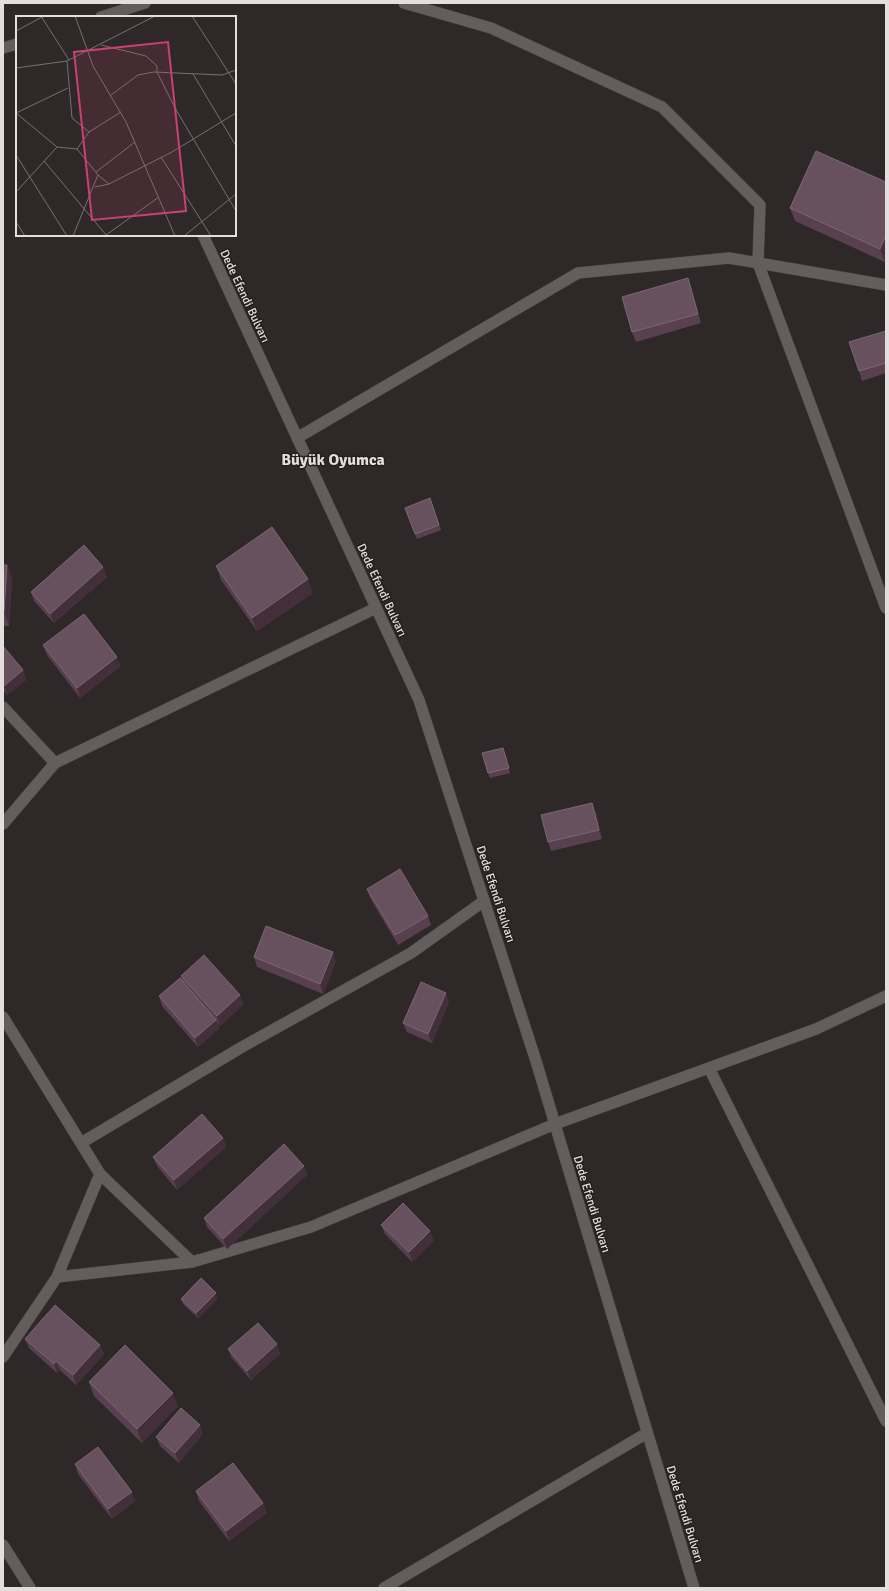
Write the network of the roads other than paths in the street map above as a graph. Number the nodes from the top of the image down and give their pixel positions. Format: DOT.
graph roads {
  1 [pos="145,3"];
  2 [pos="404,3"];
  3 [pos="118,11"];
  4 [pos="104,16"];
  5 [pos="16,44"];
  6 [pos="3,48"];
  7 [pos="203,236"];
  8 [pos="758,263"];
  9 [pos="886,285"];
  10 [pos="297,438"];
  11 [pos="376,608"];
  12 [pos="886,608"];
  13 [pos="3,707"];
  14 [pos="55,763"];
  15 [pos="3,824"];
  16 [pos="484,901"];
  17 [pos="886,996"];
  18 [pos="3,1017"];
  19 [pos="709,1068"];
  20 [pos="555,1124"];
  21 [pos="81,1143"];
  22 [pos="100,1174"];
  23 [pos="192,1262"];
  24 [pos="57,1277"];
  25 [pos="3,1357"];
  26 [pos="886,1421"];
  27 [pos="647,1433"];
  28 [pos="3,1545"];
  29 [pos="30,1588"];
  30 [pos="384,1588"];
  31 [pos="694,1588"];
  1 -- 3 [label="street"];
  2 -- 8 [label="street"];
  3 -- 4 [label="street"];
  5 -- 6 [label="street"];
  7 -- 10 [label="street, Dede Efendi Bulvarı"];
  8 -- 9 [label="street"];
  8 -- 10 [label="street"];
  8 -- 12 [label="street"];
  10 -- 11 [label="street, Dede Efendi Bulvarı"];
  11 -- 14 [label="street"];
  11 -- 16 [label="street, Dede Efendi Bulvarı"];
  13 -- 14 [label="street"];
  14 -- 15 [label="street"];
  16 -- 20 [label="street, Dede Efendi Bulvarı"];
  16 -- 21 [label="street"];
  17 -- 19 [label="street"];
  18 -- 21 [label="street"];
  19 -- 20 [label="street"];
  19 -- 26 [label="street"];
  20 -- 23 [label="street"];
  20 -- 27 [label="street, Dede Efendi Bulvarı"];
  21 -- 22 [label="street"];
  22 -- 23 [label="street"];
  22 -- 24 [label="street"];
  23 -- 24 [label="street"];
  24 -- 25 [label="street"];
  27 -- 30 [label="street"];
  27 -- 31 [label="street, Dede Efendi Bulvarı"];
  28 -- 29 [label="street"];
}
